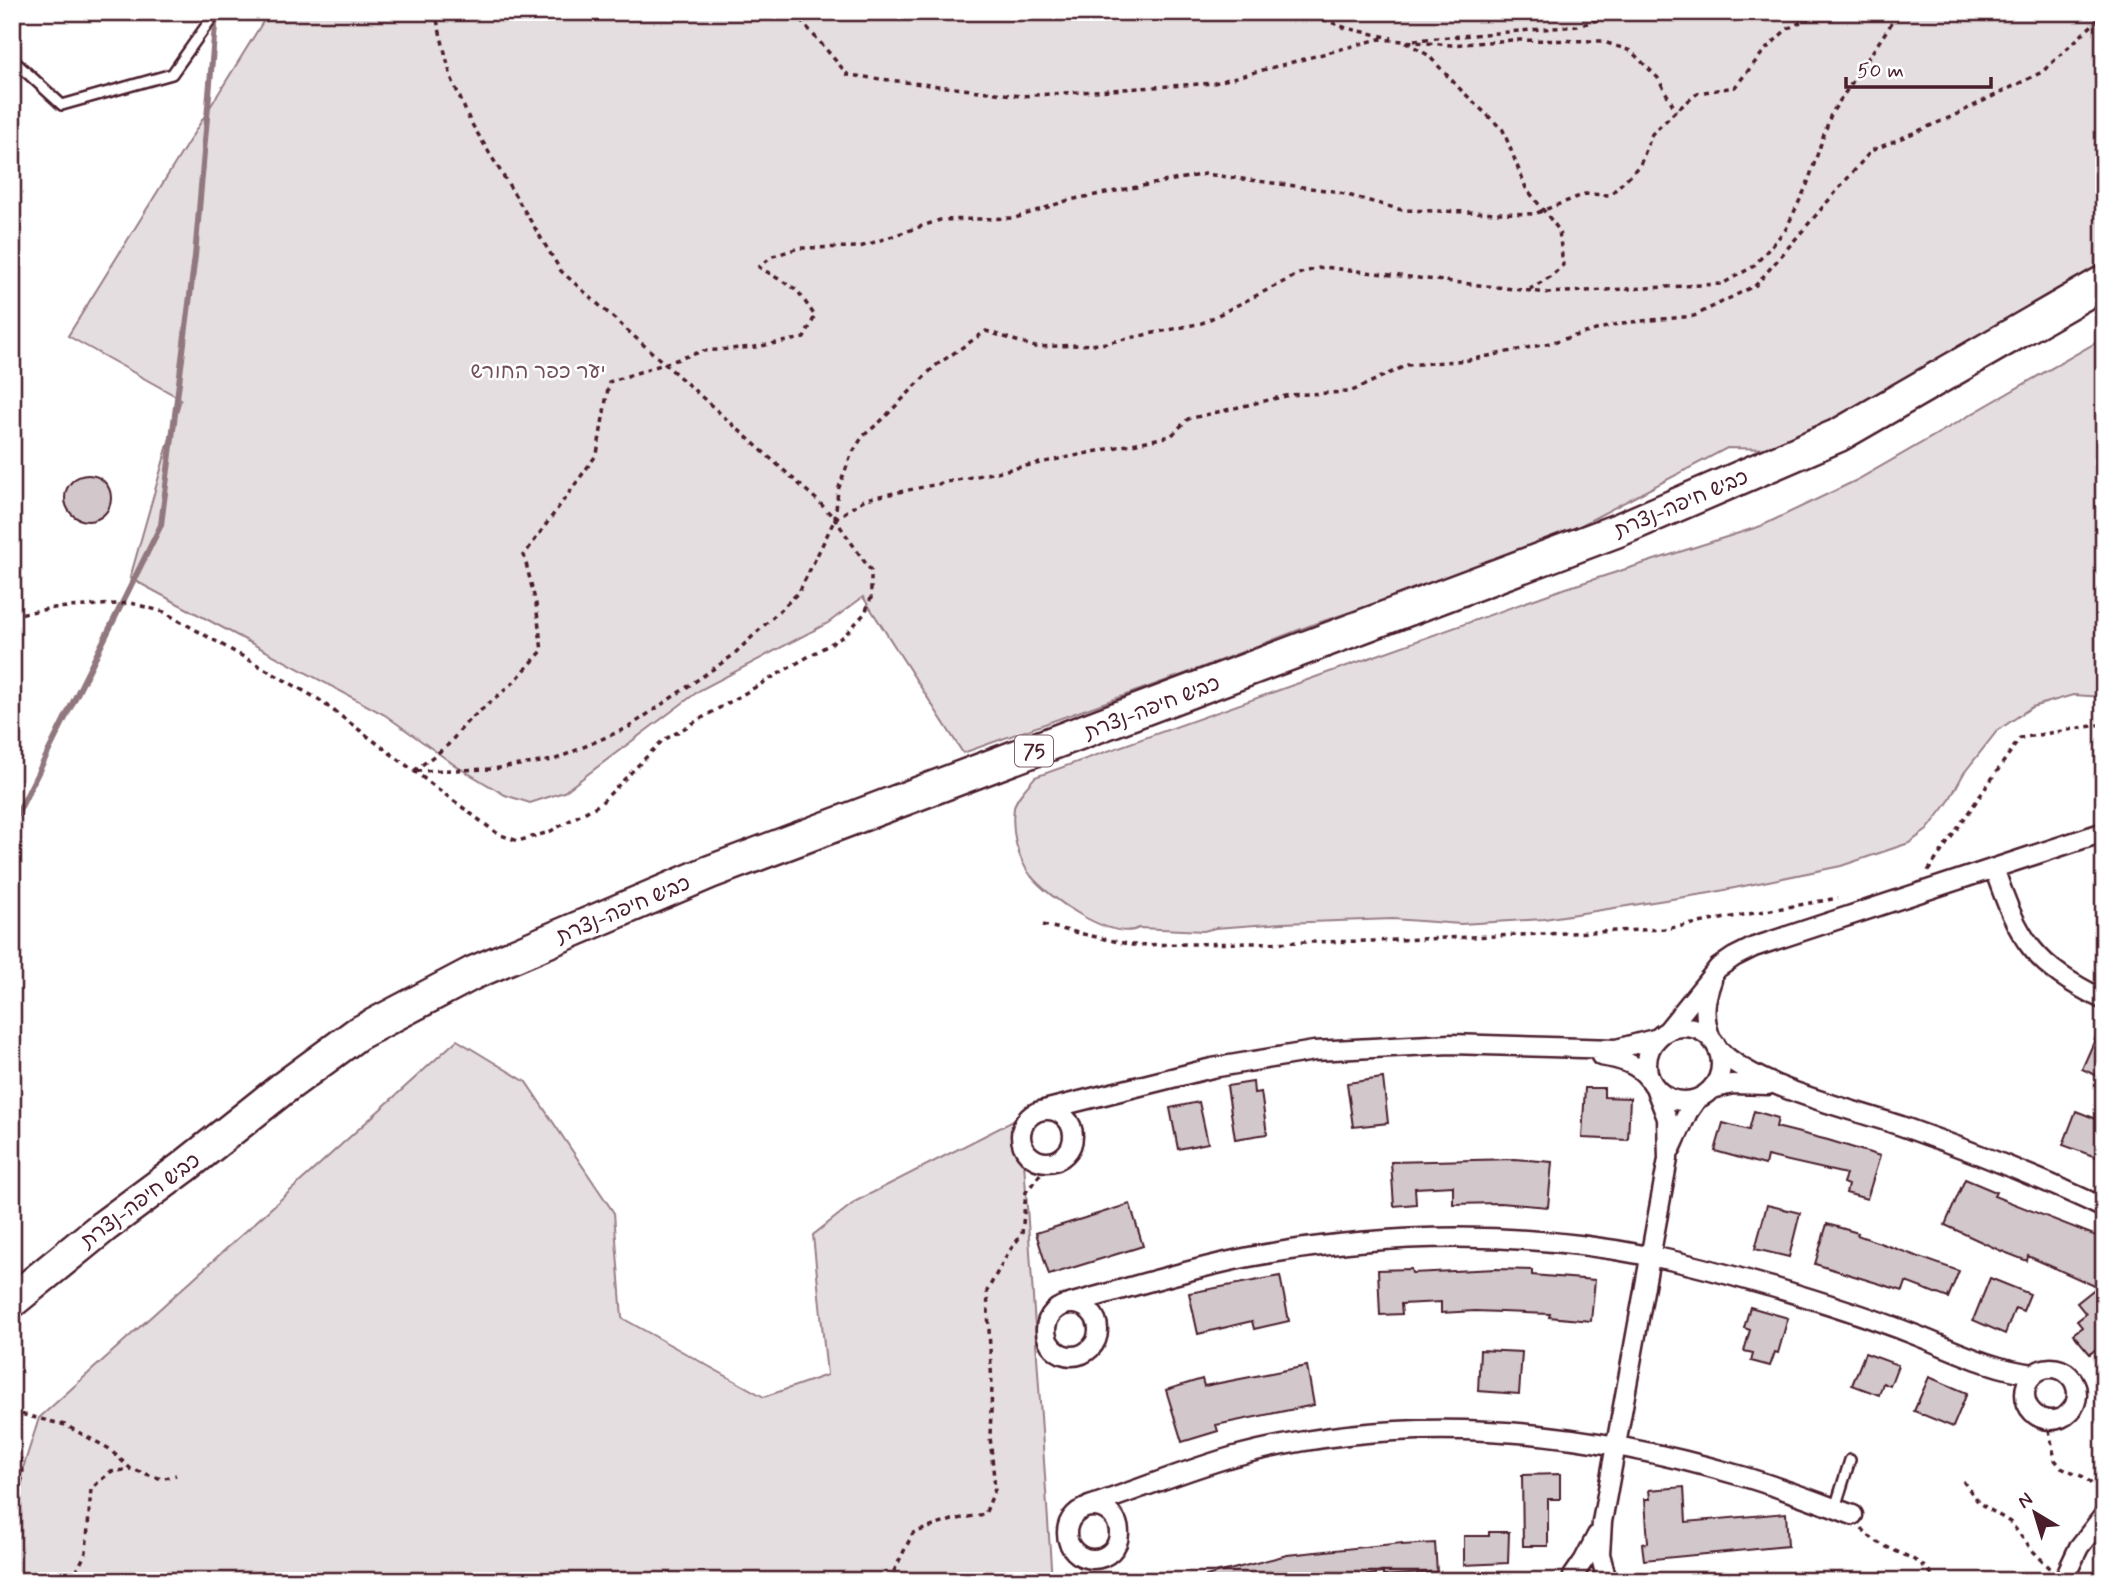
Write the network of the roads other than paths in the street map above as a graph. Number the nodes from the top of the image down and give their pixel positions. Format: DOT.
graph roads {
  1 [pos="216,12"];
  2 [pos="12,59"];
  3 [pos="2104,282"];
  4 [pos="2104,832"];
  5 [pos="1994,868"];
  6 [pos="1725,963"];
  7 [pos="2104,1000"];
  8 [pos="1663,1035"];
  9 [pos="1714,1044"];
  10 [pos="1566,1049"];
  11 [pos="1652,1084"];
  12 [pos="1778,1086"];
  13 [pos="1109,1092"];
  14 [pos="1704,1094"];
  15 [pos="1044,1110"];
  16 [pos="1073,1130"];
  17 [pos="1668,1159"];
  18 [pos="2104,1208"];
  19 [pos="1650,1256"];
  20 [pos="1137,1284"];
  21 [pos="12,1301"];
  22 [pos="1069,1304"];
  23 [pos="1098,1325"];
  24 [pos="1986,1364"];
  25 [pos="2034,1374"];
  26 [pos="2026,1403"];
  27 [pos="1615,1446"];
  28 [pos="1850,1460"];
  29 [pos="1134,1491"];
  30 [pos="1090,1506"];
  31 [pos="1835,1508"];
  32 [pos="1853,1515"];
  33 [pos="2104,1515"];
  34 [pos="1116,1520"];
  35 [pos="1602,1522"];
  36 [pos="1567,1578"];
  37 [pos="2063,1580"];
  38 [pos="1605,1581"];
  1 -- 2 [label="lane"];
  3 -- 21 [label="highway, כביש חיפה-נצרת / 75"];
  4 -- 5 [label="street"];
  5 -- 6 [label="street"];
  5 -- 7 [label="street"];
  6 -- 8 [label="street"];
  6 -- 9 [label="street"];
  8 -- 9 [label="street"];
  8 -- 10 [label="street"];
  8 -- 11 [label="street"];
  9 -- 12 [label="street"];
  9 -- 14 [label="street"];
  10 -- 11 [label="street"];
  10 -- 13 [label="street"];
  11 -- 14 [label="street"];
  11 -- 17 [label="street"];
  12 -- 14 [label="street"];
  12 -- 18 [label="street"];
  13 -- 15 [label="street"];
  13 -- 16 [label="street"];
  14 -- 17 [label="street"];
  15 -- 16 [label="street"];
  15 -- 16 [label="street"];
  17 -- 19 [label="street"];
  19 -- 20 [label="street"];
  19 -- 24 [label="street"];
  19 -- 27 [label="street"];
  20 -- 22 [label="street"];
  20 -- 23 [label="street"];
  22 -- 23 [label="street"];
  22 -- 23 [label="street"];
  24 -- 25 [label="street"];
  24 -- 26 [label="street"];
  25 -- 26 [label="street"];
  25 -- 26 [label="street"];
  27 -- 29 [label="street"];
  27 -- 31 [label="street"];
  27 -- 35 [label="street"];
  28 -- 31 [label="lane"];
  29 -- 30 [label="street"];
  29 -- 34 [label="street"];
  30 -- 34 [label="street"];
  30 -- 34 [label="street"];
  31 -- 32 [label="street"];
  33 -- 37 [label="street"];
  35 -- 36 [label="street"];
  35 -- 38 [label="street"];
  36 -- 38 [label="street"];
}
